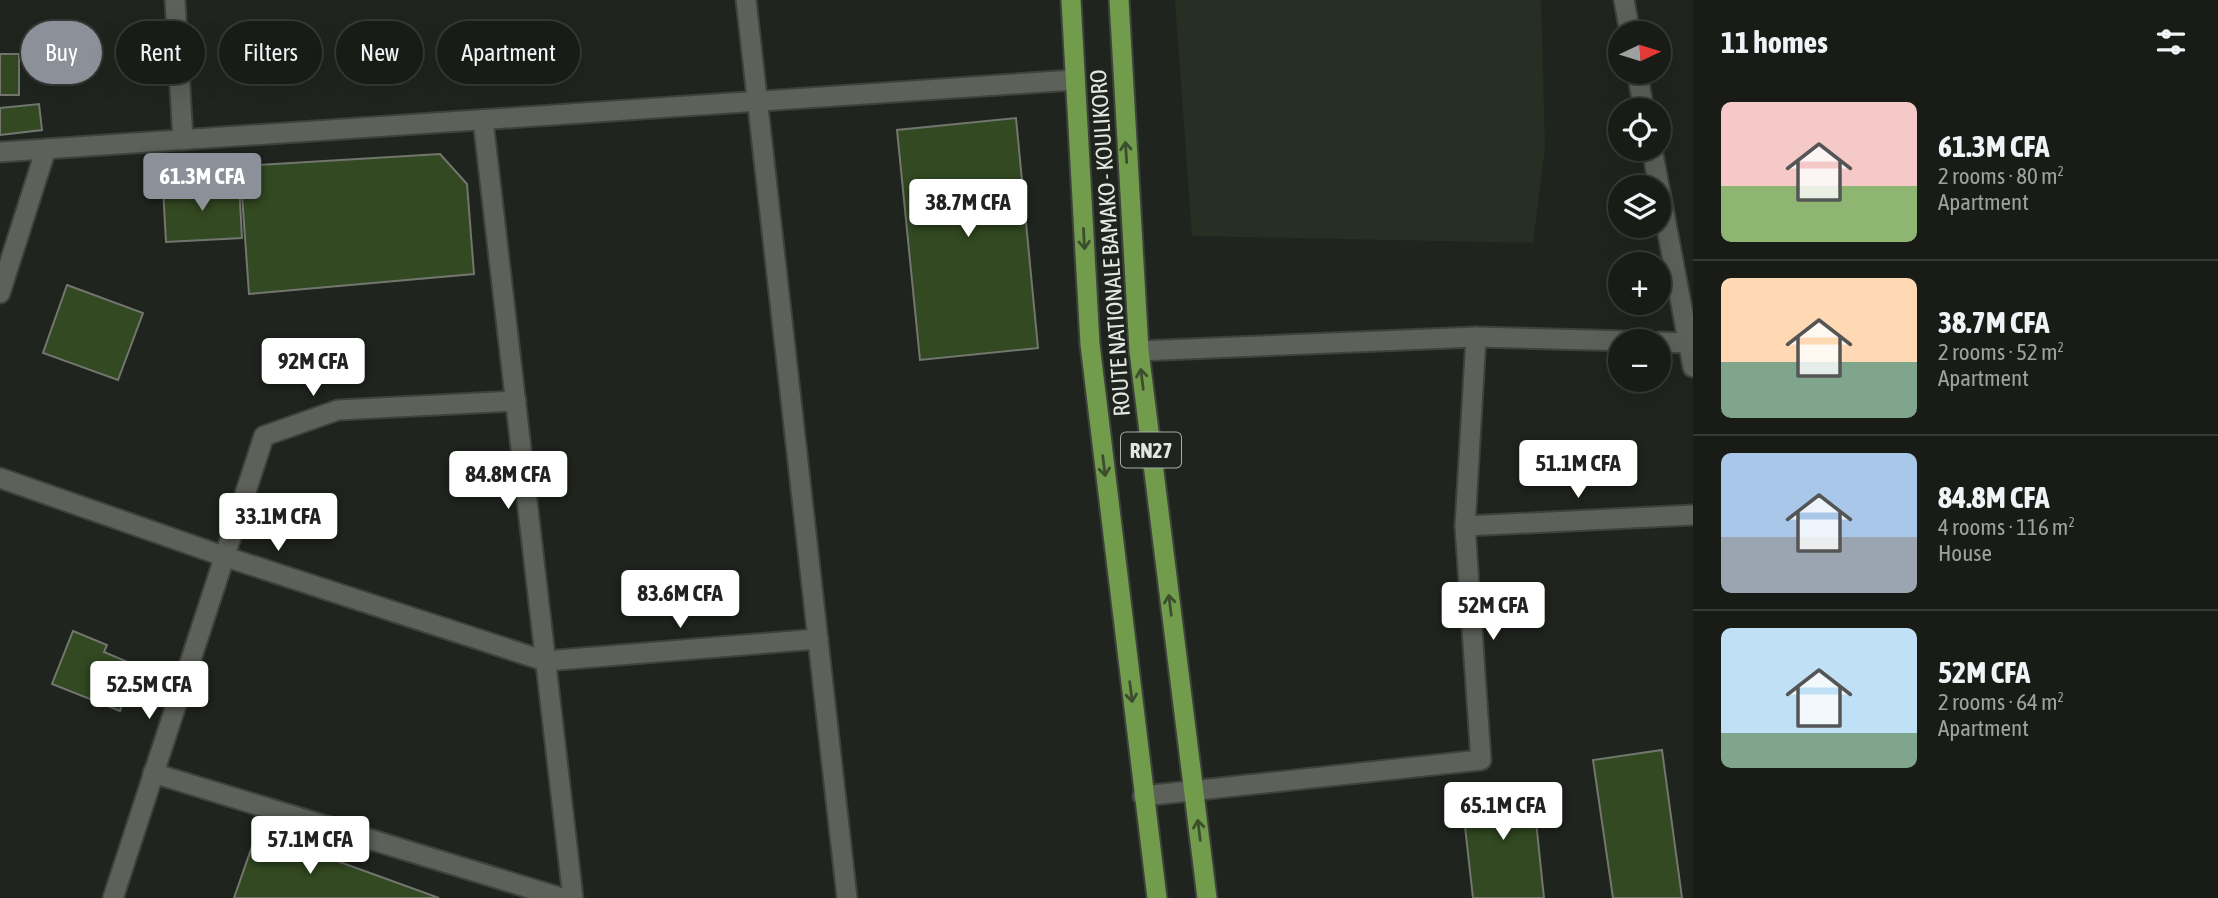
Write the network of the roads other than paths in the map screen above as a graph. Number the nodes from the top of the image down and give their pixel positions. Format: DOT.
graph roads {
  1 [pos="175,0"];
  2 [pos="746,0"];
  3 [pos="1071,0"];
  4 [pos="1119,0"];
  5 [pos="1624,0"];
  6 [pos="1628,21"];
  7 [pos="1074,80"];
  8 [pos="757,102"];
  9 [pos="483,120"];
  10 [pos="183,140"];
  11 [pos="46,149"];
  12 [pos="0,152"];
  13 [pos="1654,161"];
  14 [pos="0,293"];
  15 [pos="1476,337"];
  16 [pos="1608,340"];
  17 [pos="1671,342"];
  18 [pos="1688,343"];
  19 [pos="1139,351"];
  20 [pos="1693,367"];
  21 [pos="516,401"];
  22 [pos="0,478"];
  23 [pos="1693,515"];
  24 [pos="1465,526"];
  25 [pos="223,556"];
  26 [pos="818,639"];
  27 [pos="545,661"];
  28 [pos="153,773"];
  29 [pos="1194,790"];
  30 [pos="1143,796"];
  31 [pos="113,898"];
  32 [pos="562,898"];
  33 [pos="573,898"];
  34 [pos="847,898"];
  35 [pos="1157,898"];
  36 [pos="1207,898"];
  1 -- 10 [label="street"];
  2 -- 8 [label="street"];
  3 -- 7 [label="main road, ROUTE NATIONALE BAMAKO - KOULIKORO / RN27"];
  19 -- 4 [label="main road, ROUTE NATIONALE BAMAKO - KOULIKORO / RN27, one-way"];
  5 -- 6 [label="street"];
  7 -- 8 [label="street"];
  7 -- 30 [label="main road, ROUTE NATIONALE BAMAKO - KOULIKORO / RN27, one-way"];
  8 -- 9 [label="street"];
  8 -- 26 [label="street"];
  9 -- 10 [label="street"];
  9 -- 21 [label="street"];
  10 -- 11 [label="street"];
  11 -- 12 [label="street"];
  11 -- 14 [label="street"];
  13 -- 18 [label="street"];
  15 -- 16 [label="street"];
  15 -- 19 [label="street"];
  15 -- 24 [label="street"];
  17 -- 18 [label="street"];
  18 -- 20 [label="street"];
  29 -- 19 [label="main road, ROUTE NATIONALE BAMAKO - KOULIKORO / RN27, one-way"];
  21 -- 25 [label="street"];
  21 -- 27 [label="street"];
  22 -- 25 [label="street"];
  23 -- 24 [label="street"];
  24 -- 29 [label="street"];
  25 -- 27 [label="street"];
  25 -- 28 [label="street"];
  26 -- 27 [label="street"];
  26 -- 34 [label="street"];
  27 -- 33 [label="street"];
  28 -- 31 [label="street"];
  28 -- 32 [label="street"];
  29 -- 30 [label="street"];
  36 -- 29 [label="main road, ROUTE NATIONALE BAMAKO - KOULIKORO / RN27, one-way"];
  30 -- 35 [label="main road, ROUTE NATIONALE BAMAKO - KOULIKORO / RN27"];
}
